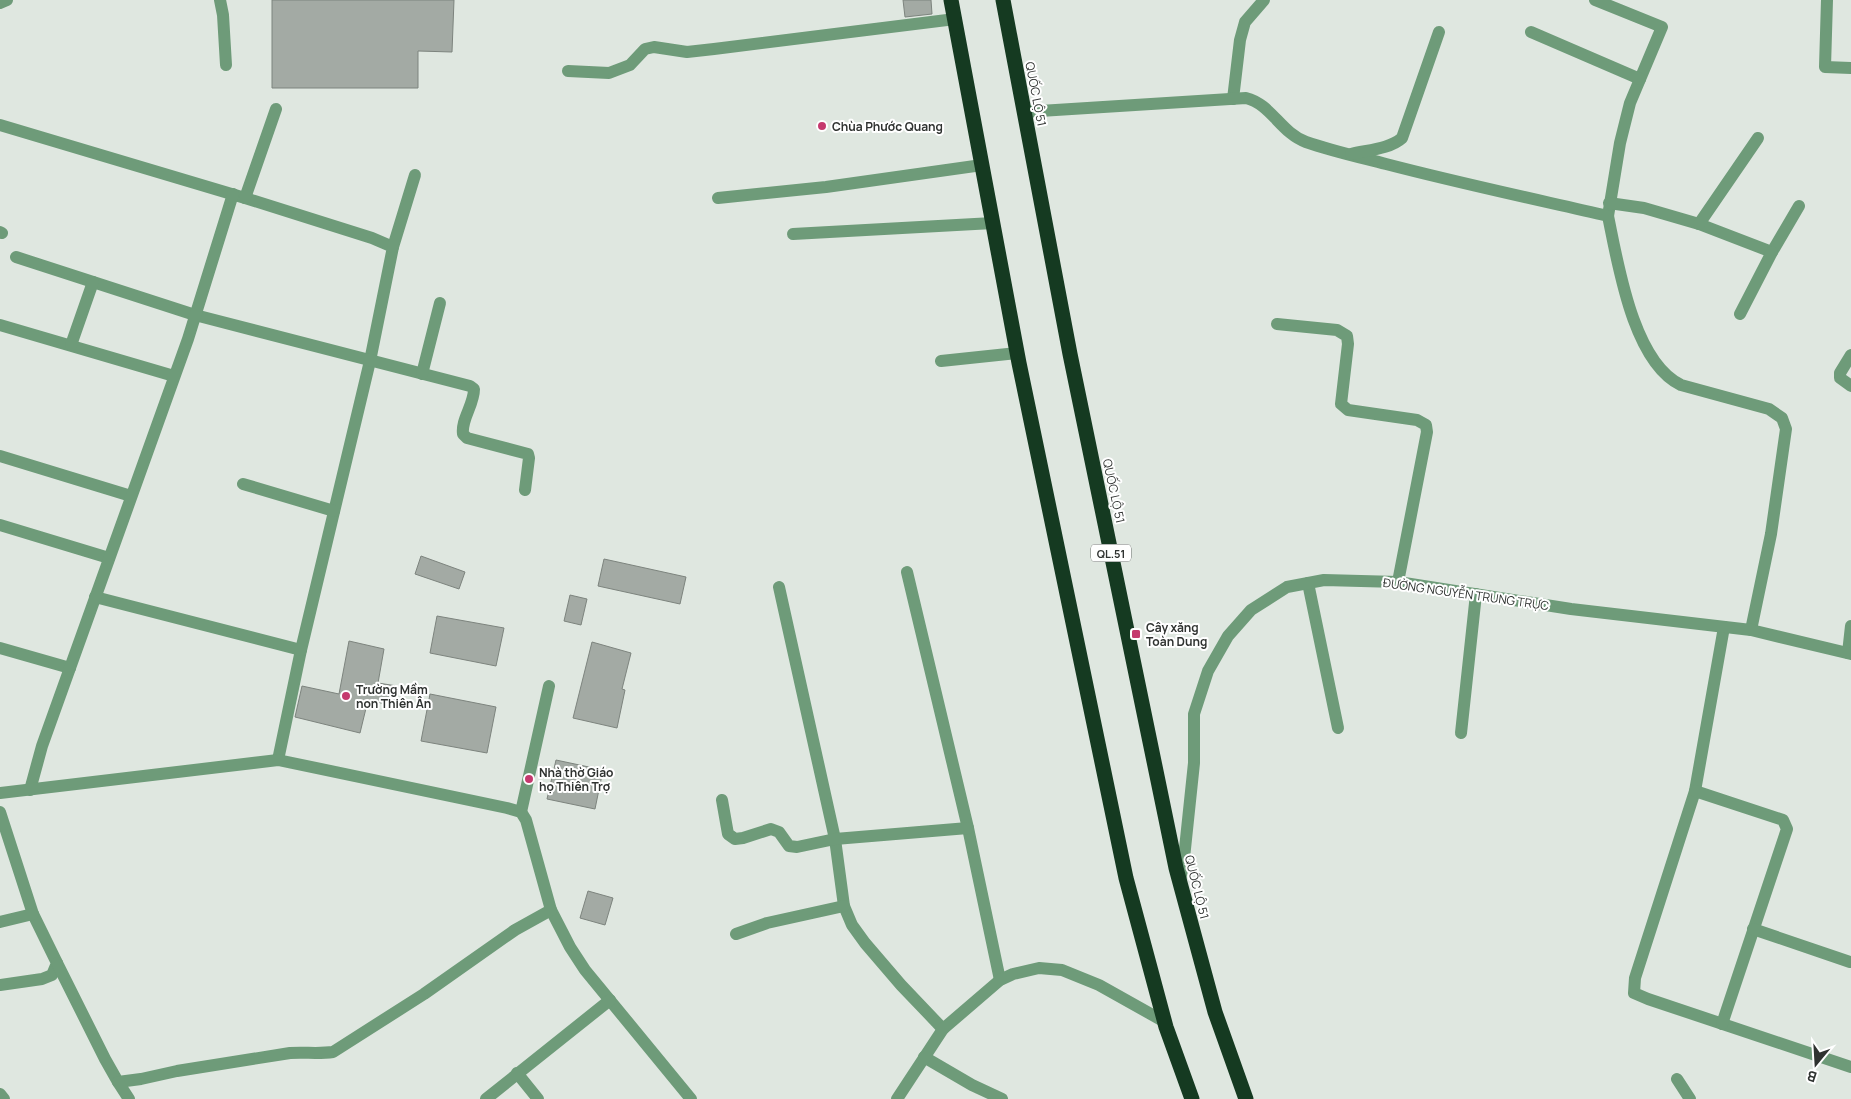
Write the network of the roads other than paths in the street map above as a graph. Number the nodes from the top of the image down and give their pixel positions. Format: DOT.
graph roads {
  1 [pos="8,0"];
  2 [pos="220,0"];
  3 [pos="951,0"];
  4 [pos="1004,0"];
  5 [pos="1264,0"];
  6 [pos="1595,0"];
  7 [pos="1827,0"];
  8 [pos="0,2"];
  9 [pos="955,20"];
  10 [pos="1439,32"];
  11 [pos="1531,32"];
  12 [pos="226,65"];
  13 [pos="1851,68"];
  14 [pos="568,71"];
  15 [pos="1640,78"];
  16 [pos="1233,99"];
  17 [pos="276,109"];
  18 [pos="1024,112"];
  19 [pos="0,125"];
  20 [pos="1758,138"];
  21 [pos="1349,154"];
  22 [pos="982,165"];
  23 [pos="415,176"];
  24 [pos="232,194"];
  25 [pos="245,198"];
  26 [pos="718,198"];
  27 [pos="1798,206"];
  28 [pos="1608,210"];
  29 [pos="993,223"];
  30 [pos="1699,224"];
  31 [pos="793,234"];
  32 [pos="393,247"];
  33 [pos="1772,252"];
  34 [pos="16,257"];
  35 [pos="93,282"];
  36 [pos="440,304"];
  37 [pos="1740,314"];
  38 [pos="195,315"];
  39 [pos="1277,324"];
  40 [pos="0,325"];
  41 [pos="71,345"];
  42 [pos="1017,353"];
  43 [pos="1851,355"];
  44 [pos="370,361"];
  45 [pos="941,361"];
  46 [pos="422,374"];
  47 [pos="174,376"];
  48 [pos="1851,386"];
  49 [pos="0,456"];
  50 [pos="243,484"];
  51 [pos="525,490"];
  52 [pos="131,496"];
  53 [pos="334,511"];
  54 [pos="0,525"];
  55 [pos="108,558"];
  56 [pos="907,572"];
  57 [pos="1398,582"];
  58 [pos="1308,583"];
  59 [pos="779,587"];
  60 [pos="1476,594"];
  61 [pos="95,597"];
  62 [pos="1851,626"];
  63 [pos="1724,628"];
  64 [pos="1751,630"];
  65 [pos="0,648"];
  66 [pos="301,650"];
  67 [pos="1849,654"];
  68 [pos="70,668"];
  69 [pos="549,686"];
  70 [pos="1338,728"];
  71 [pos="1461,732"];
  72 [pos="278,760"];
  73 [pos="30,790"];
  74 [pos="1695,791"];
  75 [pos="0,794"];
  76 [pos="722,800"];
  77 [pos="0,812"];
  78 [pos="521,812"];
  79 [pos="968,828"];
  80 [pos="836,838"];
  81 [pos="1180,881"];
  82 [pos="844,906"];
  83 [pos="551,910"];
  84 [pos="33,914"];
  85 [pos="0,922"];
  86 [pos="1753,929"];
  87 [pos="736,934"];
  88 [pos="1850,962"];
  89 [pos="57,963"];
  90 [pos="1000,980"];
  91 [pos="0,985"];
  92 [pos="610,1000"];
  93 [pos="1165,1022"];
  94 [pos="1722,1024"];
  95 [pos="943,1029"];
  96 [pos="924,1057"];
  97 [pos="1851,1067"];
  98 [pos="517,1073"];
  99 [pos="1677,1079"];
  100 [pos="118,1082"];
  101 [pos="0,1094"];
  102 [pos="4,1099"];
  103 [pos="129,1099"];
  104 [pos="486,1099"];
  105 [pos="538,1099"];
  106 [pos="691,1099"];
  107 [pos="897,1099"];
  108 [pos="1002,1099"];
  109 [pos="1192,1099"];
  110 [pos="1246,1099"];
  111 [pos="1690,1099"];
  1 -- 8 [label="street"];
  2 -- 12 [label="street"];
  3 -- 9 [label="highway"];
  4 -- 18 [label="highway, QUỐC LỘ 51 / QL.51"];
  5 -- 16 [label="street"];
  6 -- 15 [label="street"];
  7 -- 13 [label="street"];
  9 -- 14 [label="street"];
  9 -- 22 [label="highway"];
  10 -- 21 [label="street"];
  11 -- 15 [label="street"];
  15 -- 28 [label="street"];
  16 -- 18 [label="street"];
  16 -- 21 [label="street"];
  17 -- 25 [label="street"];
  18 -- 81 [label="highway, QUỐC LỘ 51 / QL.51"];
  19 -- 24 [label="street"];
  20 -- 30 [label="street"];
  21 -- 28 [label="street"];
  22 -- 26 [label="street"];
  22 -- 29 [label="highway"];
  23 -- 32 [label="street"];
  24 -- 25 [label="street"];
  24 -- 38 [label="street"];
  25 -- 32 [label="street"];
  27 -- 33 [label="street"];
  28 -- 30 [label="street"];
  28 -- 64 [label="street"];
  29 -- 31 [label="street"];
  29 -- 42 [label="highway"];
  30 -- 33 [label="street"];
  32 -- 44 [label="street"];
  33 -- 37 [label="street"];
  34 -- 35 [label="street"];
  35 -- 38 [label="street"];
  35 -- 41 [label="street"];
  36 -- 46 [label="street"];
  38 -- 44 [label="street"];
  38 -- 47 [label="street"];
  39 -- 57 [label="street"];
  40 -- 41 [label="street"];
  41 -- 47 [label="street"];
  42 -- 45 [label="street"];
  42 -- 93 [label="highway"];
  43 -- 48 [label="street"];
  44 -- 46 [label="street"];
  44 -- 53 [label="street"];
  46 -- 51 [label="street"];
  47 -- 52 [label="street"];
  49 -- 52 [label="street"];
  50 -- 53 [label="street"];
  52 -- 55 [label="street"];
  53 -- 66 [label="street"];
  54 -- 55 [label="street"];
  55 -- 61 [label="street"];
  56 -- 79 [label="street"];
  57 -- 58 [label="street, ĐƯỜNG NGUYỄN TRUNG TRỰC"];
  57 -- 60 [label="street, ĐƯỜNG NGUYỄN TRUNG TRỰC"];
  58 -- 70 [label="street"];
  58 -- 81 [label="street, ĐƯỜNG NGUYỄN TRUNG TRỰC"];
  59 -- 80 [label="street"];
  60 -- 63 [label="street, ĐƯỜNG NGUYỄN TRUNG TRỰC"];
  60 -- 71 [label="street"];
  61 -- 66 [label="street"];
  61 -- 68 [label="street"];
  62 -- 67 [label="street"];
  63 -- 64 [label="street, ĐƯỜNG NGUYỄN TRUNG TRỰC"];
  63 -- 74 [label="street"];
  64 -- 67 [label="street, ĐƯỜNG NGUYỄN TRUNG TRỰC"];
  65 -- 68 [label="street"];
  66 -- 72 [label="street"];
  68 -- 73 [label="street"];
  69 -- 78 [label="street"];
  72 -- 73 [label="street"];
  72 -- 78 [label="street"];
  73 -- 75 [label="street"];
  74 -- 86 [label="street"];
  74 -- 94 [label="street"];
  76 -- 80 [label="street"];
  77 -- 84 [label="street"];
  78 -- 83 [label="street"];
  79 -- 80 [label="street"];
  79 -- 90 [label="street"];
  80 -- 82 [label="street"];
  81 -- 110 [label="highway, QUỐC LỘ 51 / QL.51"];
  82 -- 87 [label="street"];
  82 -- 95 [label="street"];
  83 -- 92 [label="street"];
  83 -- 100 [label="street"];
  84 -- 85 [label="street"];
  84 -- 89 [label="street"];
  86 -- 88 [label="street"];
  86 -- 94 [label="street"];
  89 -- 91 [label="street"];
  89 -- 100 [label="street"];
  90 -- 93 [label="street"];
  90 -- 95 [label="street"];
  92 -- 98 [label="street"];
  92 -- 106 [label="street"];
  93 -- 109 [label="highway"];
  94 -- 97 [label="street"];
  95 -- 96 [label="street"];
  96 -- 107 [label="street"];
  96 -- 108 [label="street"];
  98 -- 104 [label="street"];
  98 -- 105 [label="street"];
  99 -- 111 [label="street"];
  100 -- 103 [label="street"];
  101 -- 102 [label="street"];
}
